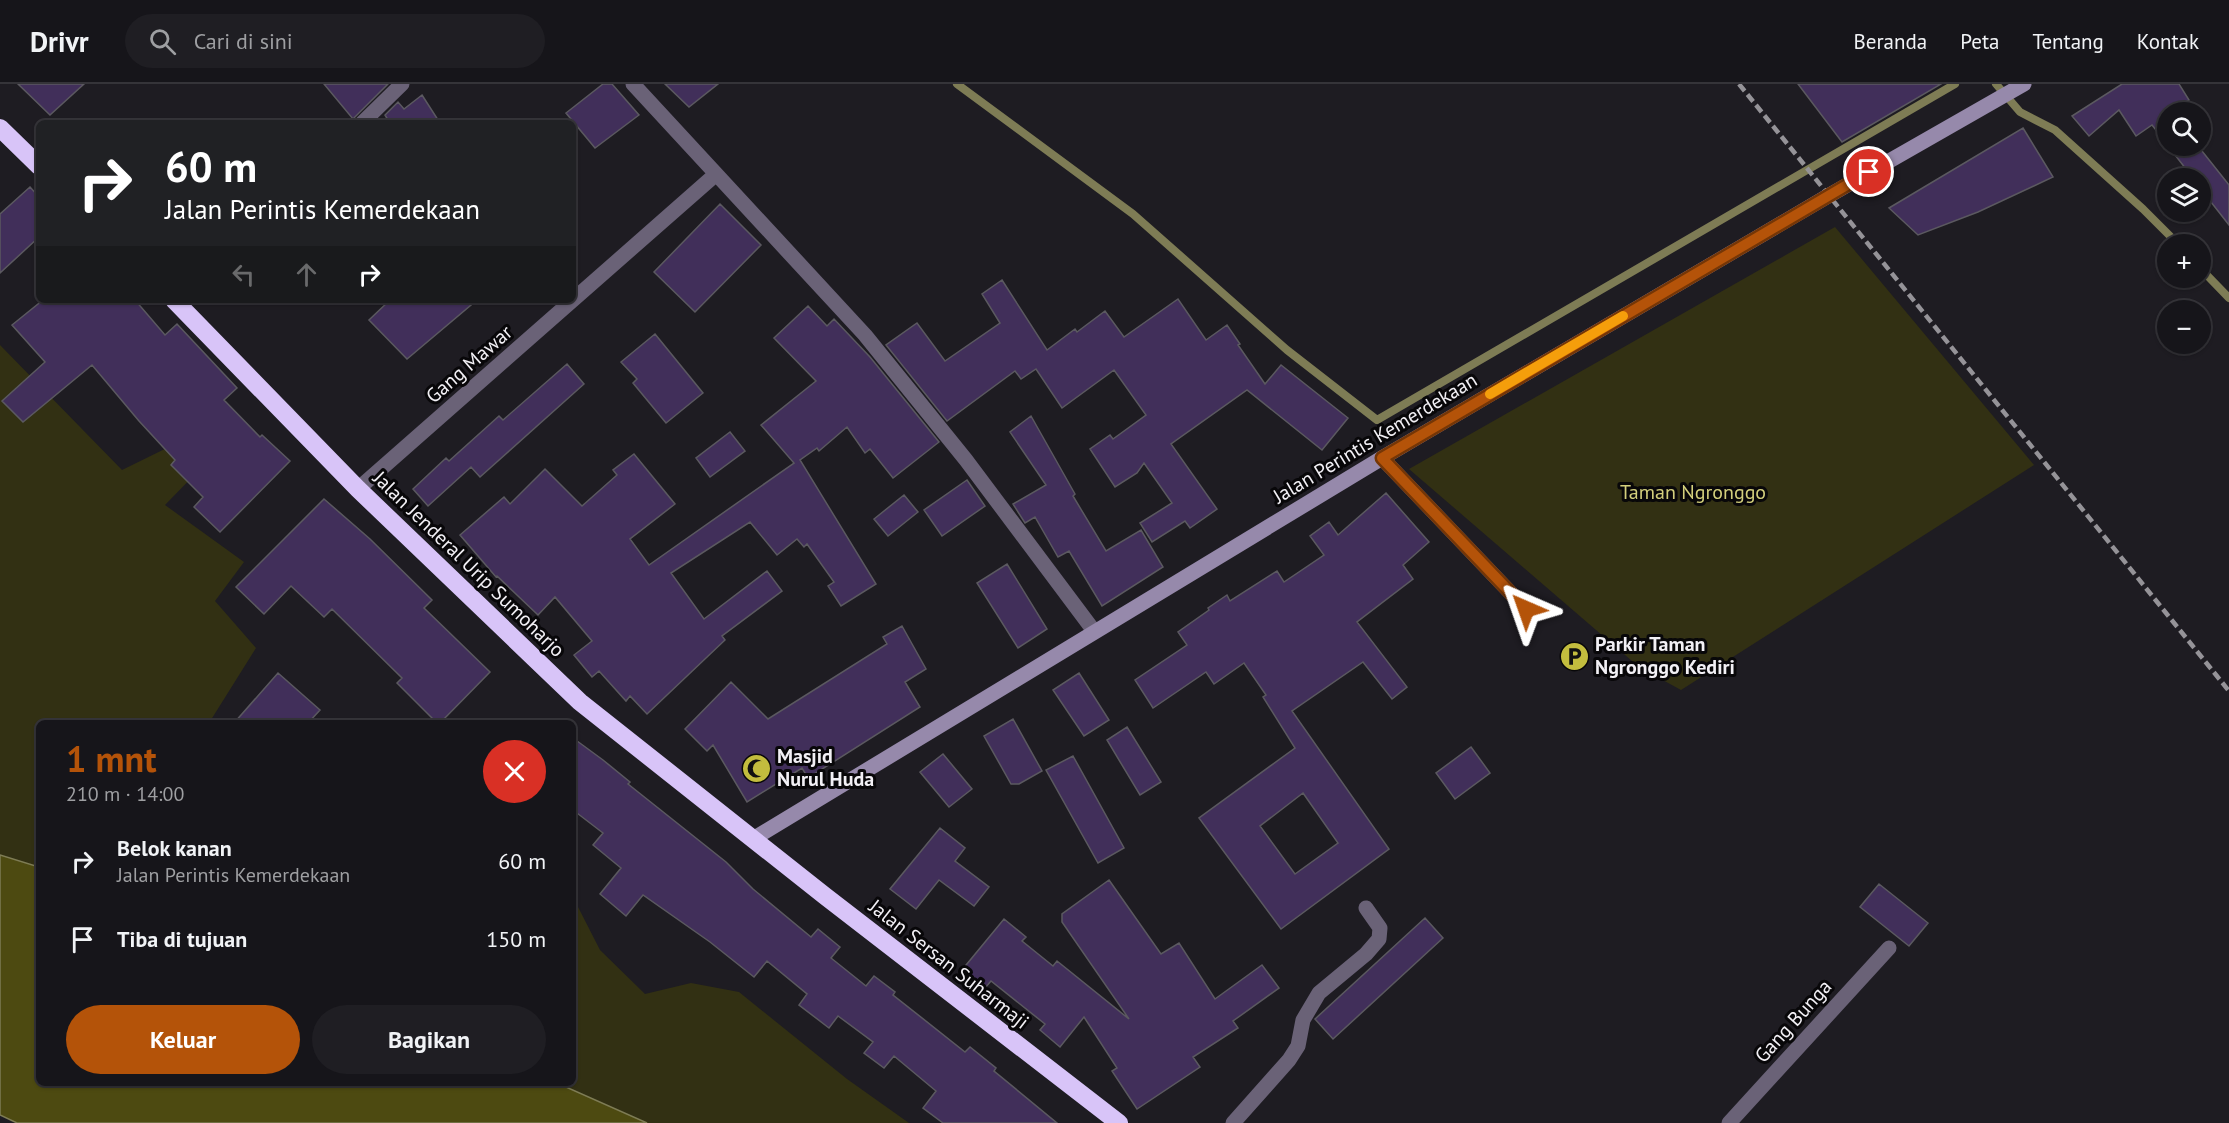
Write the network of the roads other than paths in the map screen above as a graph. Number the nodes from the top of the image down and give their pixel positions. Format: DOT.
graph roads {
  1 [pos="402,84"];
  2 [pos="633,84"];
  3 [pos="2019,87"];
  4 [pos="365,120"];
  5 [pos="1,129"];
  6 [pos="36,163"];
  7 [pos="715,174"];
  8 [pos="576,297"];
  9 [pos="179,303"];
  10 [pos="569,303"];
  11 [pos="1382,458"];
  12 [pos="358,489"];
  13 [pos="1526,609"];
  14 [pos="1094,631"];
  15 [pos="753,839"];
  16 [pos="1366,908"];
  17 [pos="1888,948"];
  18 [pos="1119,1123"];
  19 [pos="1233,1123"];
  20 [pos="1729,1123"];
  1 -- 4 [label="street"];
  2 -- 7 [label="street"];
  3 -- 11 [label="main road, Jalan Perintis Kemerdekaan"];
  5 -- 6 [label="highway"];
  7 -- 8 [label="street, Gang Mawar"];
  7 -- 14 [label="street"];
  9 -- 12 [label="highway, Jalan Jenderal Urip Sumoharjo"];
  10 -- 12 [label="street, Gang Mawar"];
  11 -- 13 [label="street"];
  11 -- 14 [label="main road, Jalan Perintis Kemerdekaan"];
  12 -- 15 [label="highway, Jalan Jenderal Urip Sumoharjo"];
  14 -- 15 [label="main road, Jalan Perintis Kemerdekaan"];
  15 -- 18 [label="highway, Jalan Sersan Suharmaji"];
  16 -- 19 [label="street"];
  17 -- 20 [label="street, Gang Bunga"];
}
